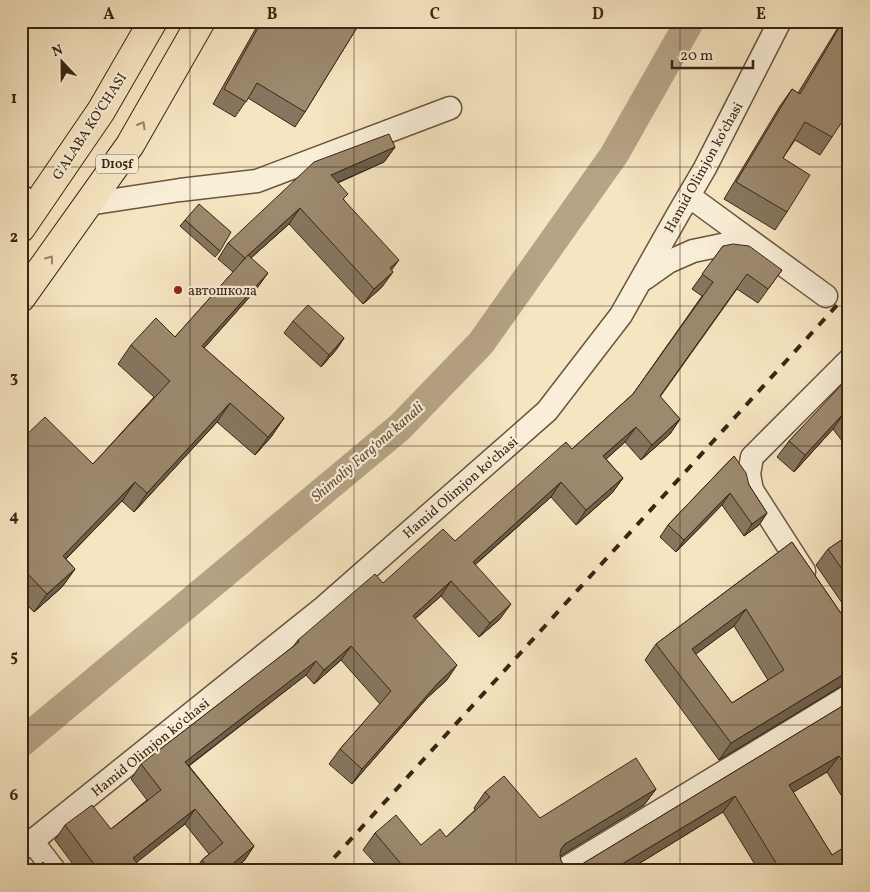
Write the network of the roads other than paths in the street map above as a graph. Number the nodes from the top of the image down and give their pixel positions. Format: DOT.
graph roads {
  1 [pos="153,21"];
  2 [pos="200,21"];
  3 [pos="780,21"];
  4 [pos="450,108"];
  5 [pos="30,195"];
  6 [pos="689,196"];
  7 [pos="88,204"];
  8 [pos="21,228"];
  9 [pos="764,251"];
  10 [pos="640,282"];
  11 [pos="826,296"];
  12 [pos="21,298"];
  13 [pos="849,360"];
  14 [pos="815,587"];
  15 [pos="849,696"];
  16 [pos="27,846"];
  17 [pos="55,871"];
  18 [pos="561,871"];
  1 -- 5 [label="main road, G'ALABA KO'CHASI / D105f"];
  7 -- 2 [label="main road, D105f, one-way"];
  3 -- 6 [label="street, Hamid Olimjon koʻchasi"];
  4 -- 7 [label="street"];
  5 -- 8 [label="main road, G'ALABA KO'CHASI / D105f"];
  6 -- 9 [label="street"];
  6 -- 10 [label="street, Hamid Olimjon koʻchasi"];
  12 -- 7 [label="main road, D105f, one-way"];
  9 -- 10 [label="street"];
  9 -- 11 [label="street"];
  10 -- 16 [label="street, Hamid Olimjon koʻchasi"];
  13 -- 14 [label="street"];
  15 -- 18 [label="street"];
  16 -- 17 [label="street"];
}
